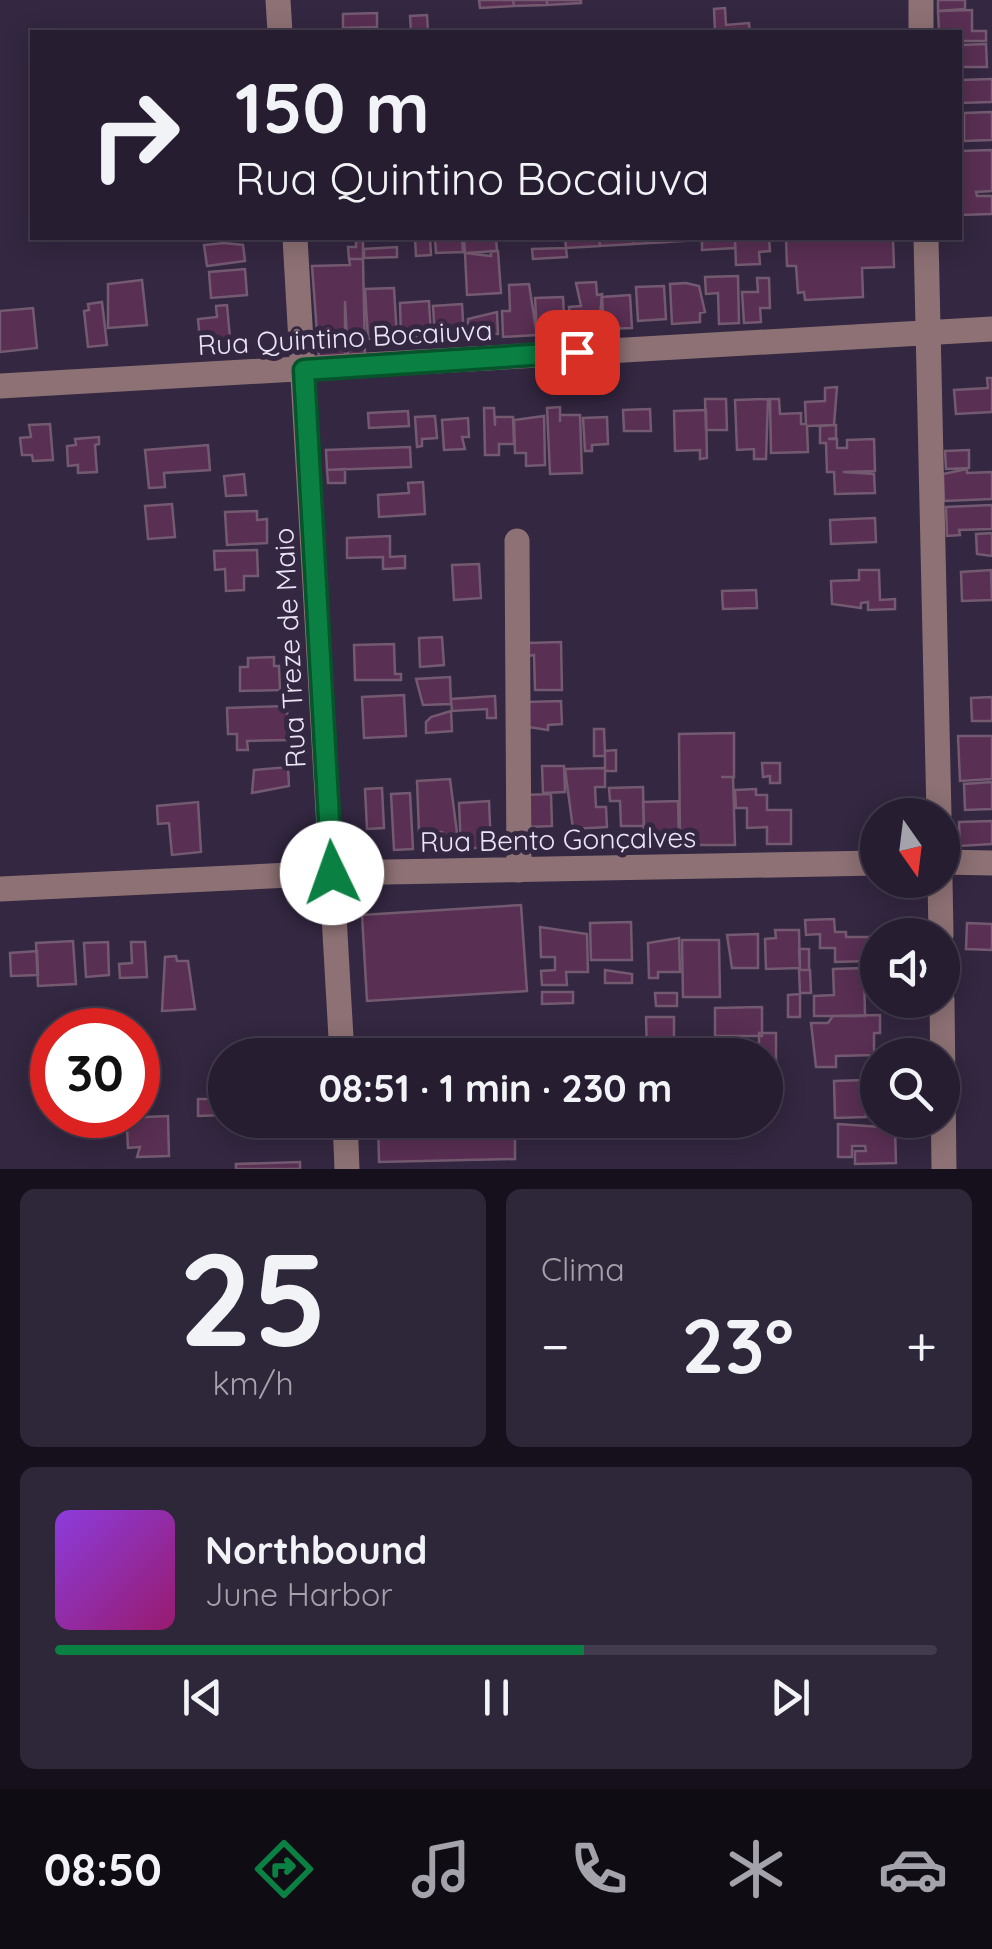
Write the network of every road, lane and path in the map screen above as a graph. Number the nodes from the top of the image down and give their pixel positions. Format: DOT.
graph roads {
  1 [pos="278,0"];
  2 [pos="921,0"];
  3 [pos="280,30"];
  4 [pos="922,30"];
  5 [pos="295,240"];
  6 [pos="926,240"];
  7 [pos="928,330"];
  8 [pos="992,330"];
  9 [pos="304,370"];
  10 [pos="0,386"];
  11 [pos="517,540"];
  12 [pos="939,798"];
  13 [pos="960,862"];
  14 [pos="860,863"];
  15 [pos="992,863"];
  16 [pos="519,870"];
  17 [pos="332,873"];
  18 [pos="0,888"];
  19 [pos="942,1018"];
  20 [pos="341,1038"];
  21 [pos="345,1138"];
  22 [pos="346,1169"];
  23 [pos="944,1169"];
  1 -- 3 [label="street"];
  2 -- 4 [label="street"];
  5 -- 9 [label="street, Rua Treze de Maio"];
  6 -- 7 [label="street"];
  7 -- 8 [label="street, Rua Quintino Bocaiuva"];
  7 -- 9 [label="street, Rua Quintino Bocaiuva"];
  7 -- 12 [label="street"];
  9 -- 10 [label="street, Rua Quintino Bocaiuva"];
  9 -- 17 [label="street, Rua Treze de Maio"];
  11 -- 16 [label="street"];
  13 -- 15 [label="street"];
  14 -- 16 [label="street, Rua Bento Gonçalves"];
  16 -- 17 [label="street, Rua Bento Gonçalves"];
  17 -- 18 [label="street, Rua Bento Gonçalves"];
  17 -- 20 [label="street, Rua Treze de Maio"];
  19 -- 23 [label="street"];
  21 -- 22 [label="street"];
}
